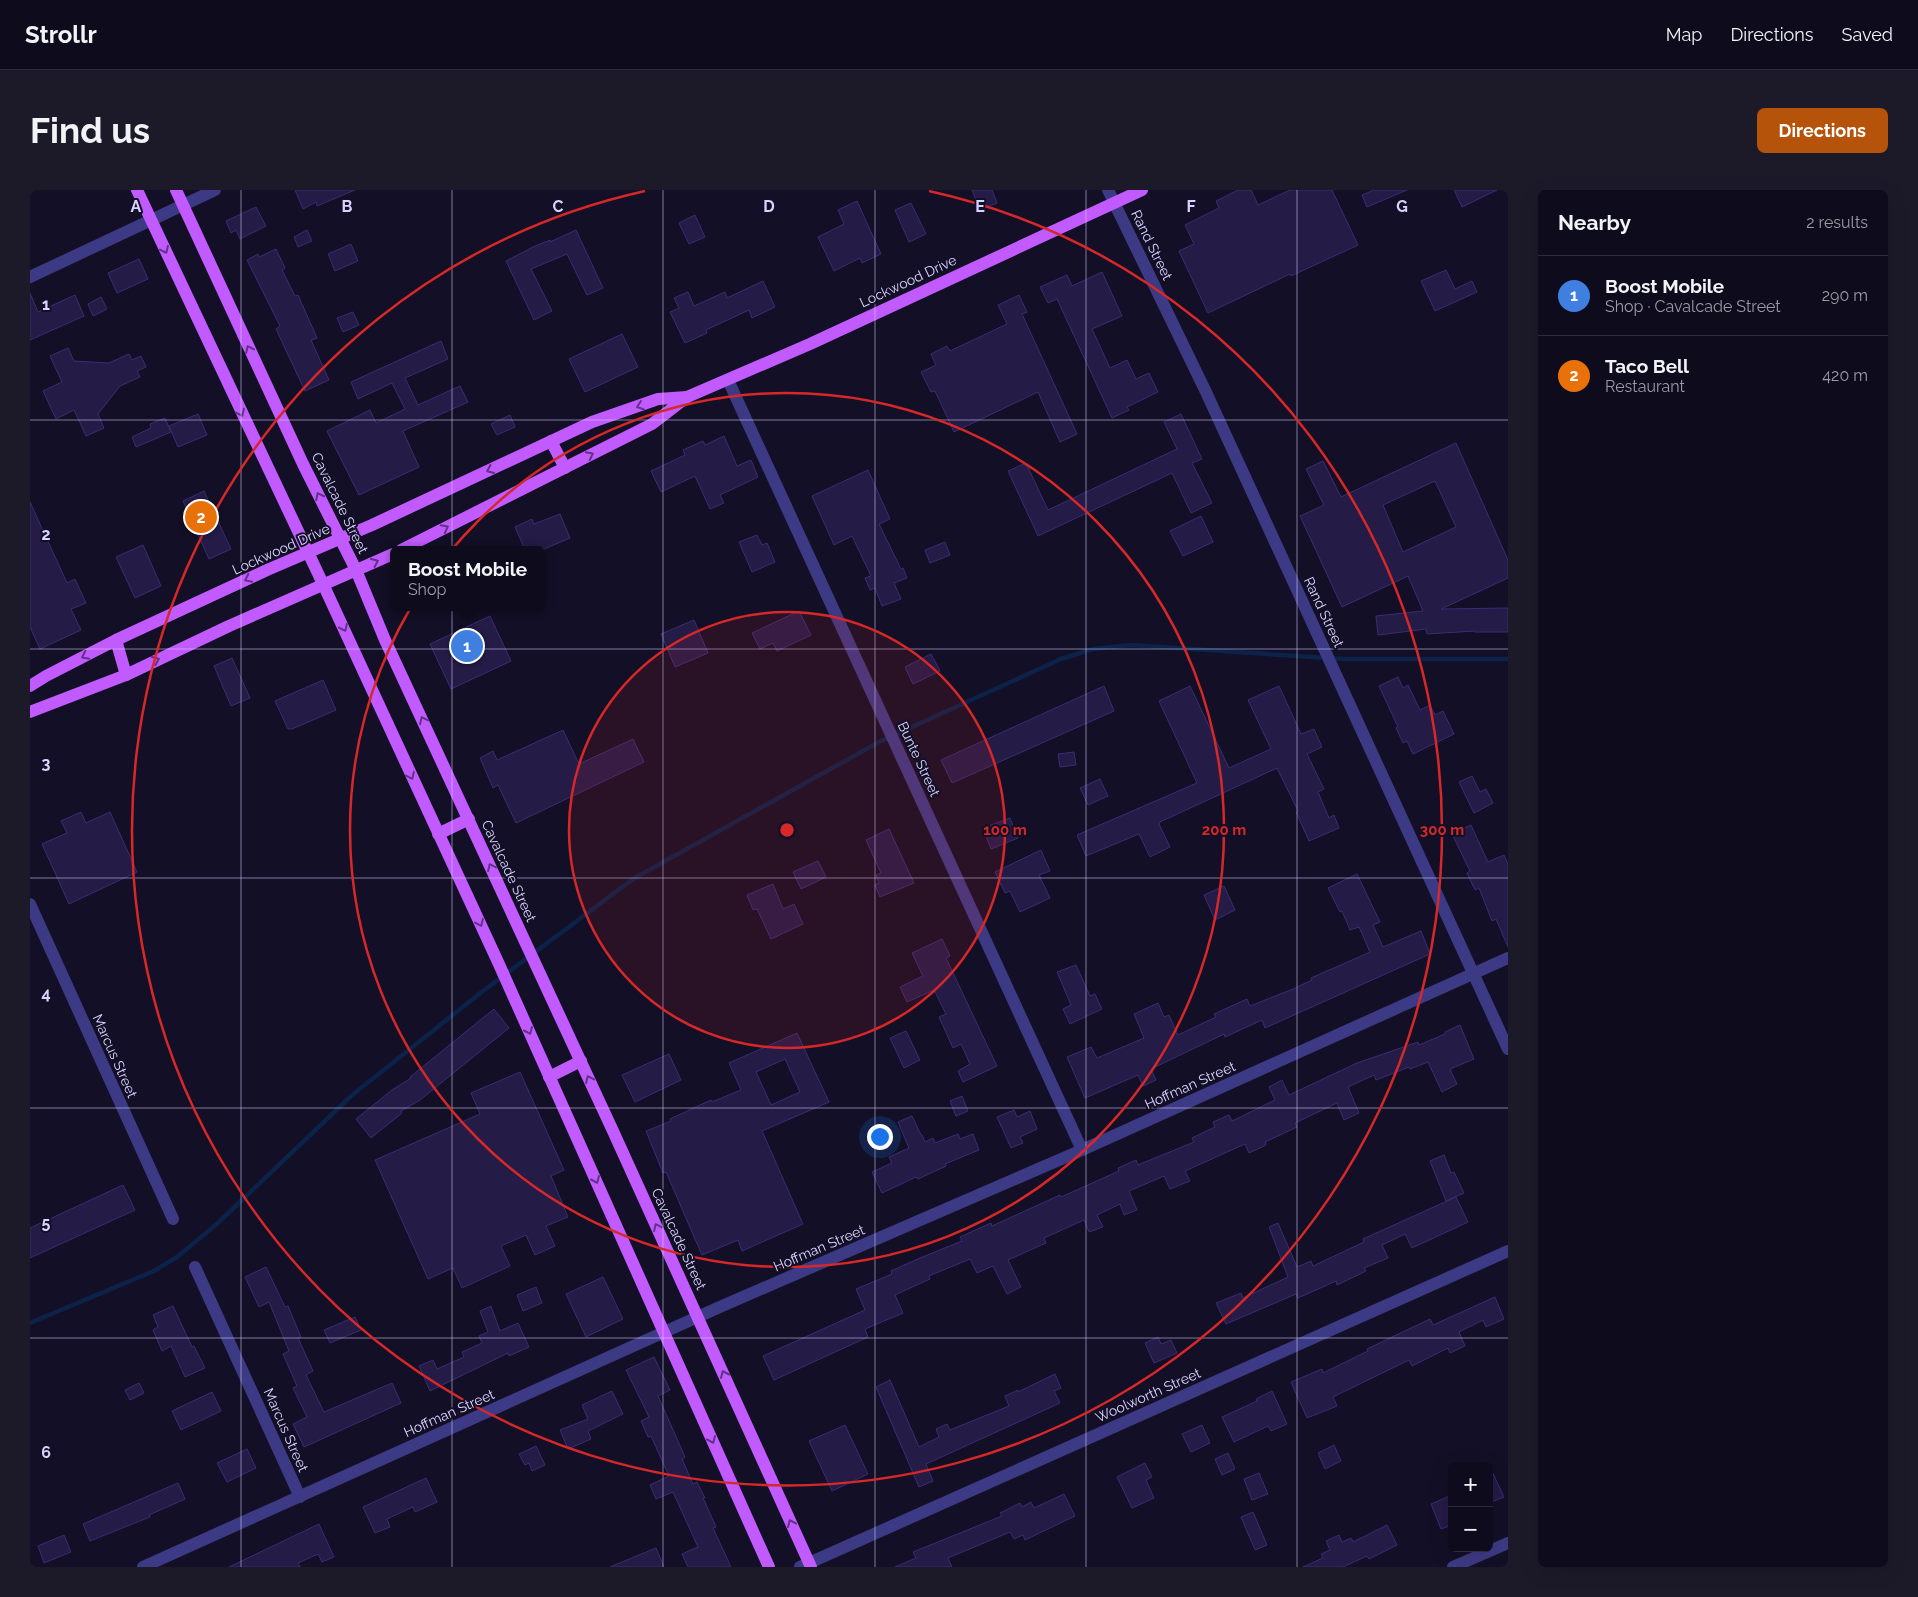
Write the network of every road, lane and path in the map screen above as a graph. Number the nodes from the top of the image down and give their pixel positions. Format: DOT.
graph roads {
  1 [pos="137,190"];
  2 [pos="176,190"];
  3 [pos="215,190"];
  4 [pos="1108,190"];
  5 [pos="1142,190"];
  6 [pos="1114,203"];
  7 [pos="182,205"];
  8 [pos="151,221"];
  9 [pos="30,277"];
  10 [pos="728,380"];
  11 [pos="687,397"];
  12 [pos="551,441"];
  13 [pos="565,468"];
  14 [pos="341,539"];
  15 [pos="409,546"];
  16 [pos="308,553"];
  17 [pos="390,555"];
  18 [pos="356,570"];
  19 [pos="323,584"];
  20 [pos="116,640"];
  21 [pos="126,675"];
  22 [pos="30,686"];
  23 [pos="30,712"];
  24 [pos="469,819"];
  25 [pos="438,834"];
  26 [pos="30,904"];
  27 [pos="1508,958"];
  28 [pos="1474,973"];
  29 [pos="1508,1049"];
  30 [pos="581,1061"];
  31 [pos="549,1077"];
  32 [pos="1082,1150"];
  33 [pos="173,1220"];
  34 [pos="1508,1251"];
  35 [pos="195,1267"];
  36 [pos="698,1317"];
  37 [pos="664,1332"];
  38 [pos="300,1497"];
  39 [pos="1508,1543"];
  40 [pos="807,1566"];
  41 [pos="143,1567"];
  42 [pos="769,1567"];
  43 [pos="1453,1567"];
  1 -- 8 [label="main road"];
  2 -- 7 [label="main road, Cavalcade Street"];
  3 -- 7 [label="street"];
  4 -- 6 [label="street, Rand Street"];
  5 -- 6 [label="main road, Lockwood Drive"];
  6 -- 10 [label="main road, Lockwood Drive"];
  6 -- 28 [label="street, Rand Street"];
  7 -- 8 [label="street"];
  14 -- 7 [label="main road, Cavalcade Street, one-way"];
  8 -- 9 [label="street"];
  8 -- 16 [label="main road, one-way"];
  10 -- 11 [label="main road, Lockwood Drive"];
  10 -- 32 [label="street, Bunte Street"];
  11 -- 12 [label="main road, Lockwood Drive, one-way"];
  13 -- 11 [label="main road, Lockwood Drive, one-way"];
  12 -- 13 [label="main road"];
  12 -- 14 [label="main road, Lockwood Drive, one-way"];
  15 -- 13 [label="main road, Lockwood Drive, one-way"];
  14 -- 16 [label="main road, Lockwood Drive"];
  14 -- 18 [label="main road, Cavalcade Street"];
  16 -- 19 [label="main road"];
  16 -- 20 [label="main road, Lockwood Drive, one-way"];
  18 -- 17 [label="main road, one-way"];
  18 -- 19 [label="main road"];
  24 -- 18 [label="main road, Cavalcade Street, one-way"];
  21 -- 19 [label="main road, one-way"];
  19 -- 25 [label="main road, one-way"];
  20 -- 21 [label="main road"];
  20 -- 22 [label="main road, Lockwood Drive, one-way"];
  21 -- 23 [label="main road"];
  24 -- 25 [label="main road"];
  30 -- 24 [label="main road, Cavalcade Street, one-way"];
  25 -- 31 [label="main road, one-way"];
  26 -- 33 [label="street, Marcus Street"];
  27 -- 28 [label="street, Hoffman Street"];
  28 -- 29 [label="street, Rand Street"];
  28 -- 32 [label="street, Hoffman Street"];
  30 -- 31 [label="main road"];
  36 -- 30 [label="main road, Cavalcade Street, one-way"];
  31 -- 37 [label="main road, one-way"];
  32 -- 36 [label="street, Hoffman Street"];
  34 -- 40 [label="street, Woolworth Street"];
  35 -- 38 [label="street, Marcus Street"];
  36 -- 37 [label="street, Hoffman Street"];
  40 -- 36 [label="main road, Cavalcade Street, one-way"];
  37 -- 38 [label="street, Hoffman Street"];
  37 -- 42 [label="main road, one-way"];
  38 -- 41 [label="street, Hoffman Street"];
  39 -- 43 [label="street"];
}
